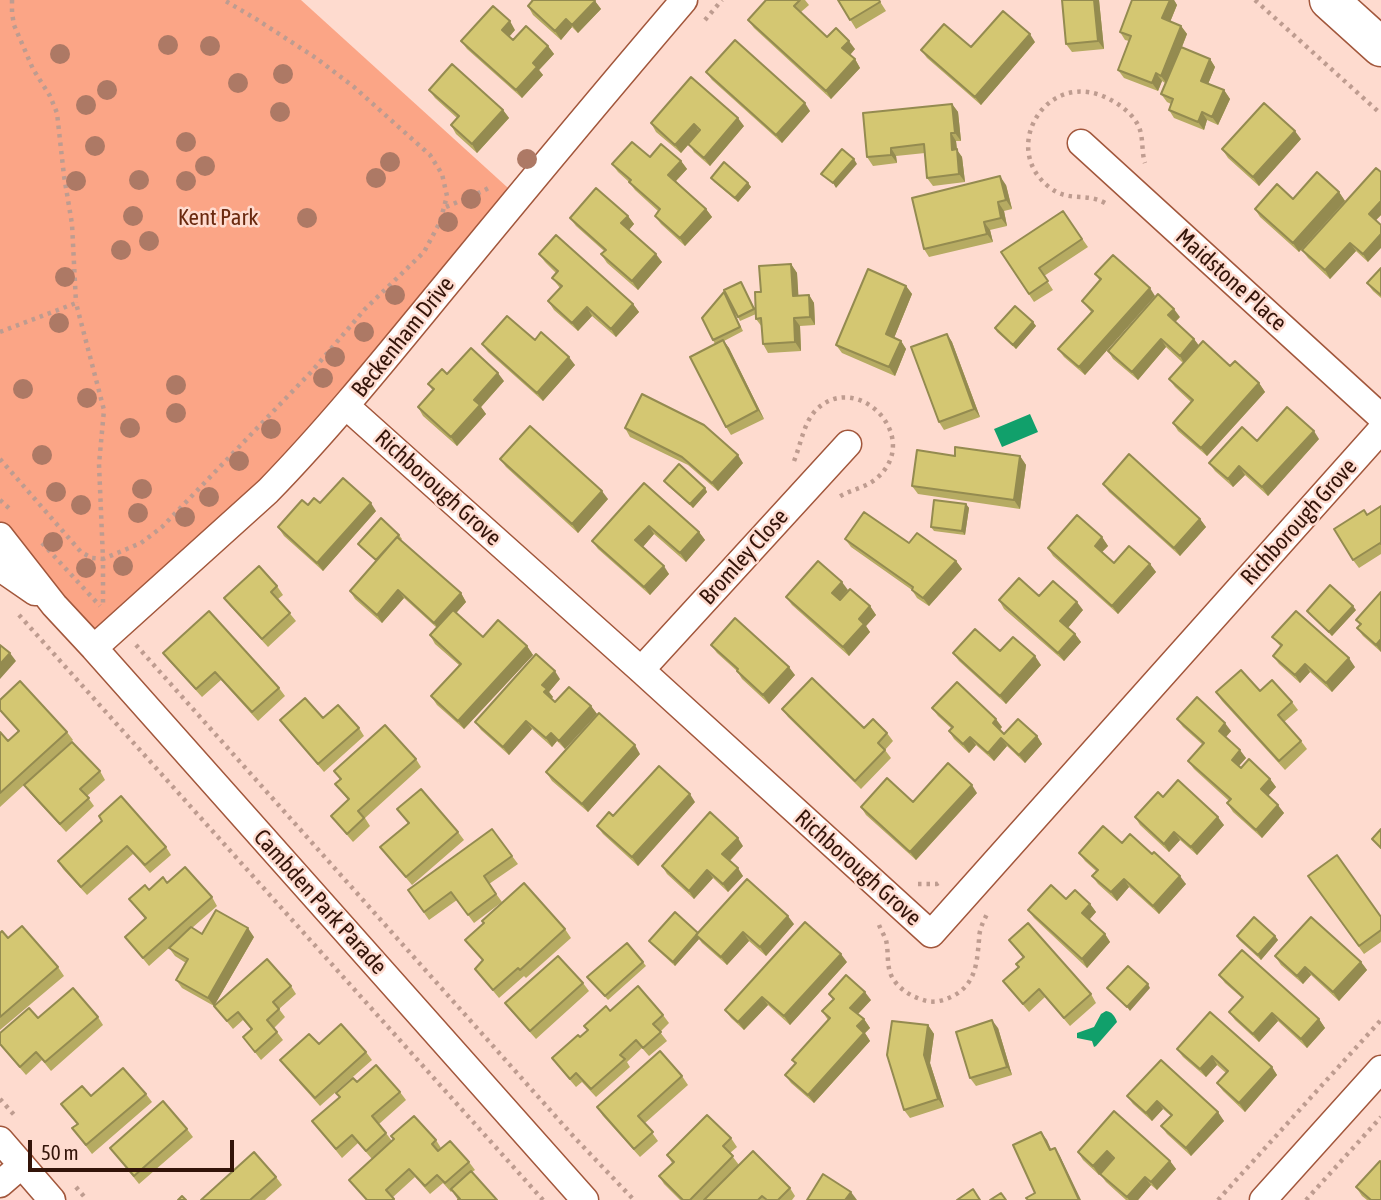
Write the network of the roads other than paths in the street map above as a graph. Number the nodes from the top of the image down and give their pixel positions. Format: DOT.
graph roads {
  1 [pos="684,0"];
  2 [pos="1329,0"];
  3 [pos="1381,47"];
  4 [pos="1081,143"];
  5 [pos="346,406"];
  6 [pos="1381,417"];
  7 [pos="1381,430"];
  8 [pos="848,444"];
  9 [pos="0,536"];
  10 [pos="0,569"];
  11 [pos="54,605"];
  12 [pos="94,648"];
  13 [pos="641,670"];
  14 [pos="1381,1069"];
  15 [pos="0,1140"];
  16 [pos="22,1165"];
  17 [pos="0,1184"];
  18 [pos="52,1200"];
  19 [pos="585,1200"];
  20 [pos="1263,1200"];
  1 -- 5 [label="street, Beckenham Drive"];
  2 -- 3 [label="main road"];
  4 -- 6 [label="street, Maidstone Place"];
  5 -- 12 [label="street, Beckenham Drive"];
  5 -- 13 [label="street, Richborough Grove"];
  7 -- 13 [label="street, Richborough Grove"];
  8 -- 13 [label="street, Bromley Close"];
  9 -- 11 [label="street, Cambden Park Parade"];
  10 -- 11 [label="street, Cambden Park Parade"];
  11 -- 12 [label="street, Cambden Park Parade"];
  12 -- 19 [label="street, Cambden Park Parade"];
  14 -- 20 [label="street"];
  15 -- 16 [label="street"];
  16 -- 17 [label="street"];
  16 -- 18 [label="street"];
}
